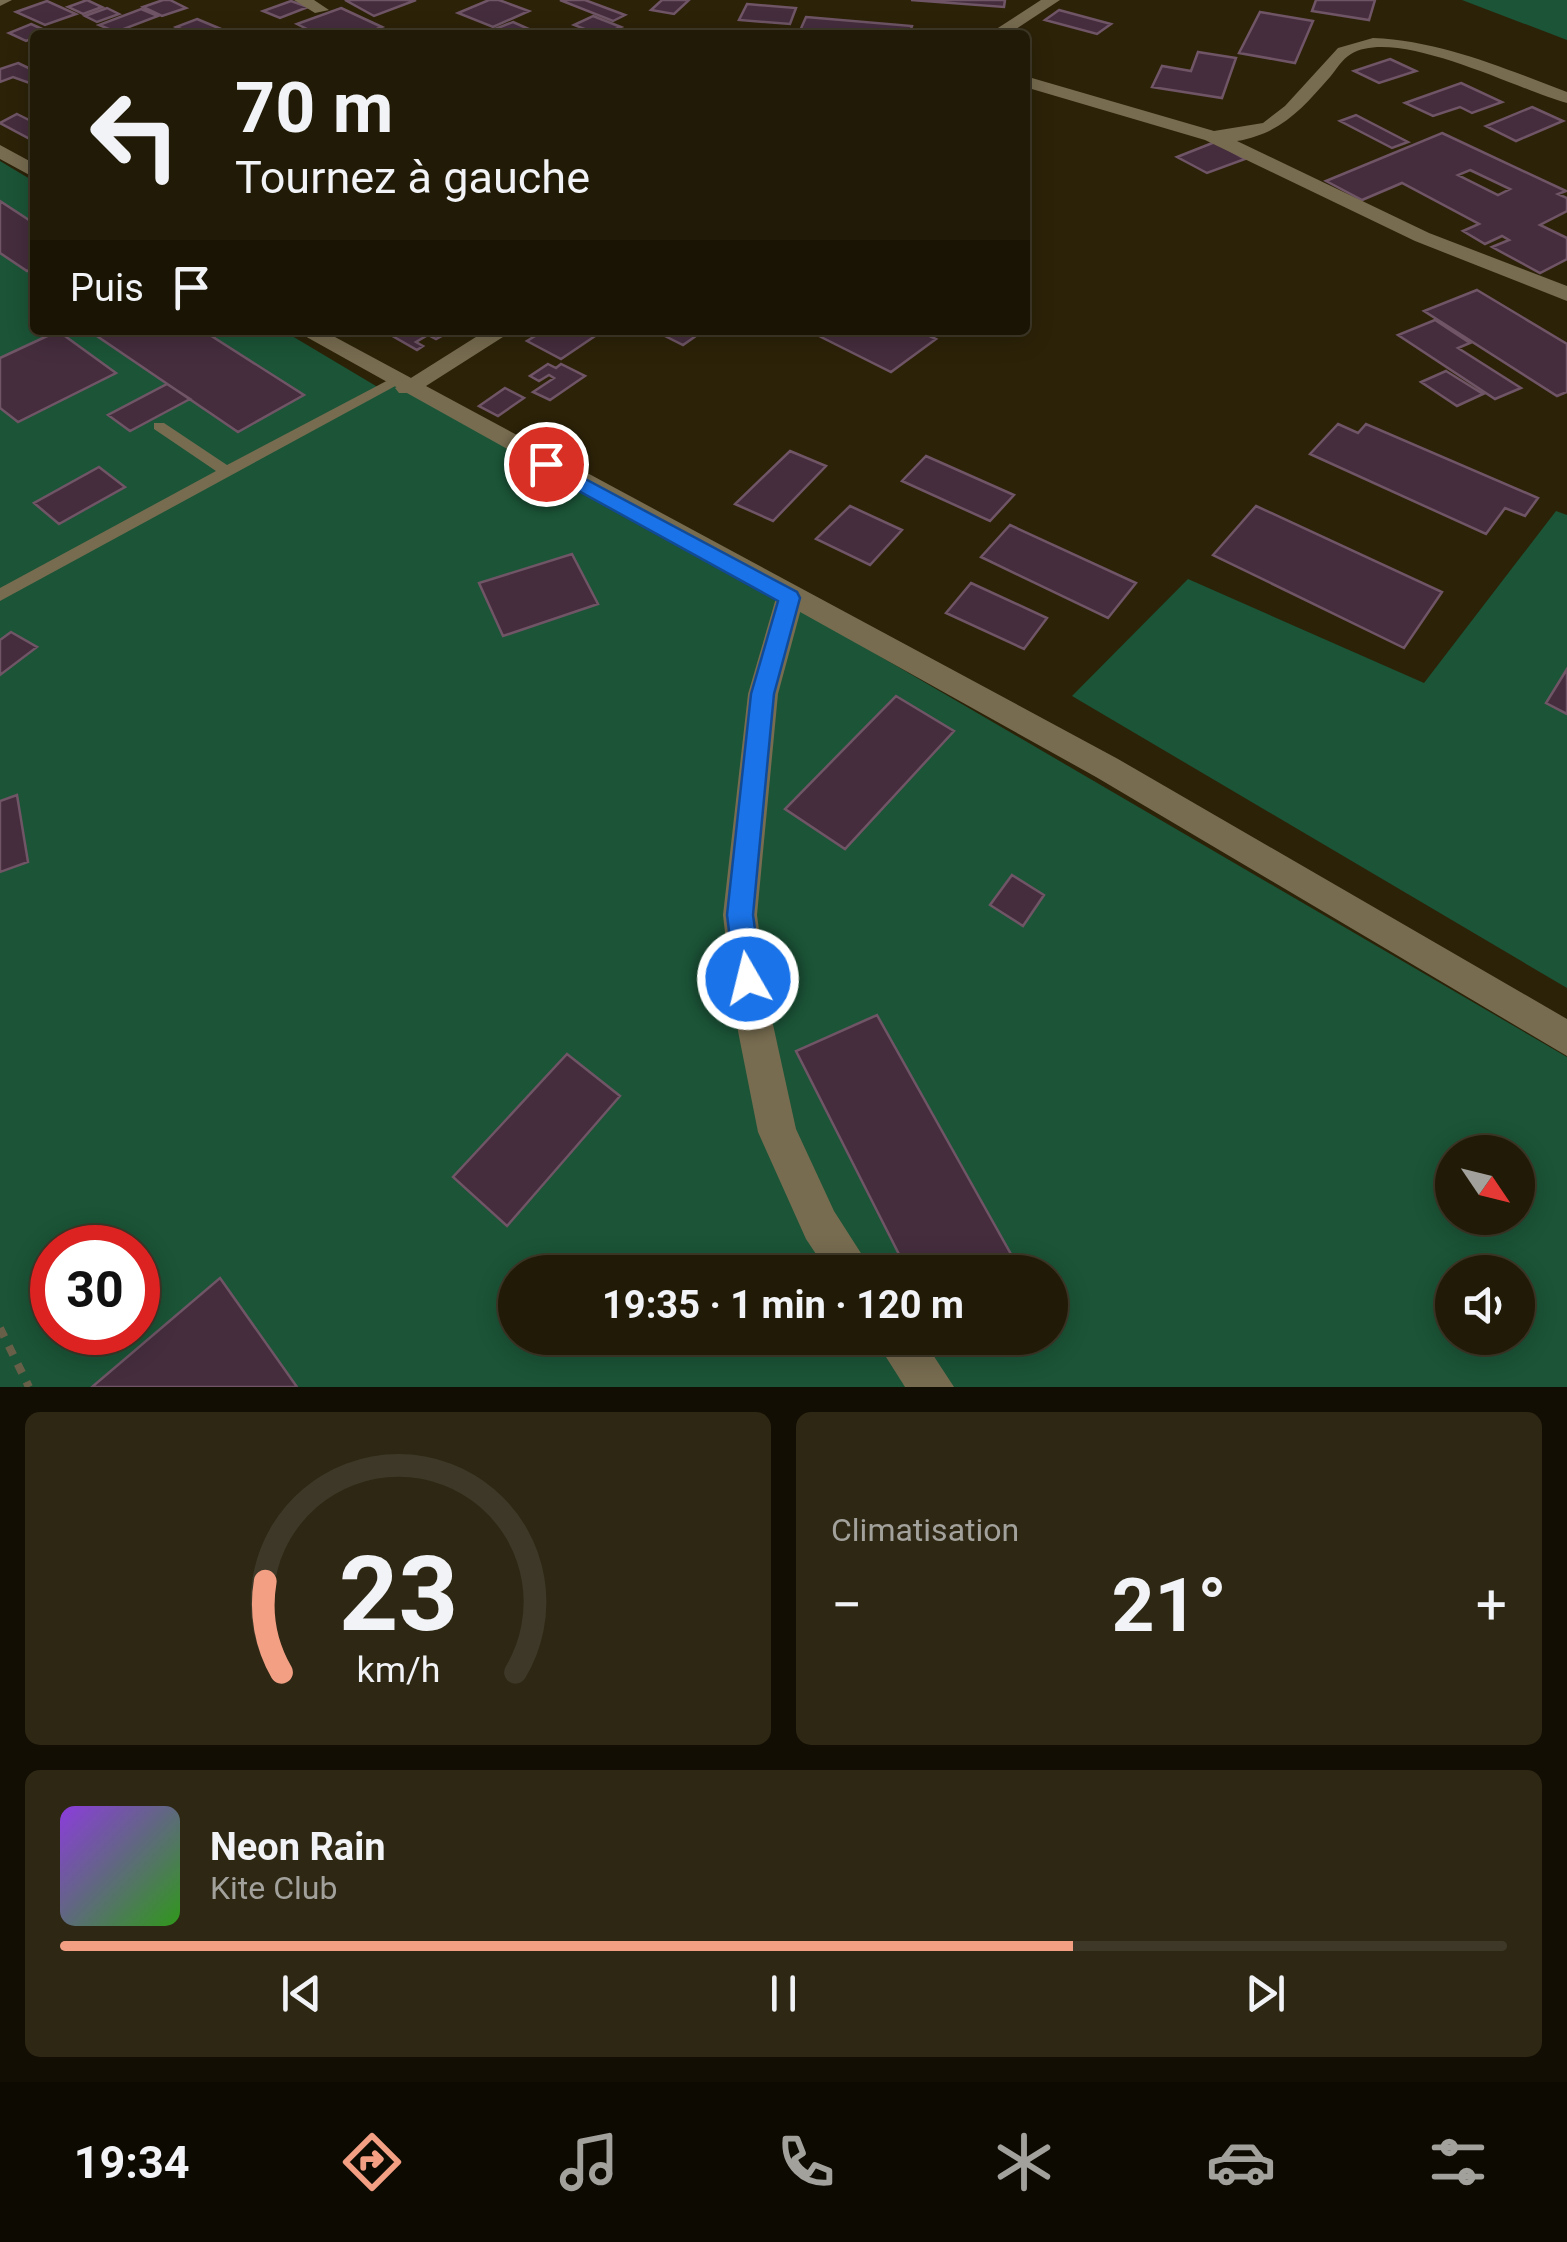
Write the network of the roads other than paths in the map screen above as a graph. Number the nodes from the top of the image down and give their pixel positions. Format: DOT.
graph roads {
  1 [pos="302,0"];
  2 [pos="1052,0"];
  3 [pos="322,10"];
  4 [pos="1003,30"];
  5 [pos="1030,82"];
  6 [pos="1567,98"];
  7 [pos="1212,136"];
  8 [pos="0,151"];
  9 [pos="30,169"];
  10 [pos="1567,294"];
  11 [pos="314,335"];
  12 [pos="493,335"];
  13 [pos="400,384"];
  14 [pos="159,426"];
  15 [pos="227,472"];
  16 [pos="0,595"];
  17 [pos="790,598"];
  18 [pos="1567,1039"];
  19 [pos="840,1255"];
  20 [pos="908,1355"];
  21 [pos="932,1387"];
  1 -- 3 [label="street"];
  2 -- 4 [label="street"];
  5 -- 7 [label="street"];
  6 -- 7 [label="street"];
  7 -- 10 [label="street"];
  8 -- 9 [label="street"];
  11 -- 13 [label="street"];
  12 -- 13 [label="street"];
  13 -- 15 [label="lane"];
  13 -- 17 [label="street"];
  14 -- 15 [label="lane"];
  15 -- 16 [label="lane"];
  17 -- 18 [label="street"];
  17 -- 19 [label="street"];
  20 -- 21 [label="street"];
}
